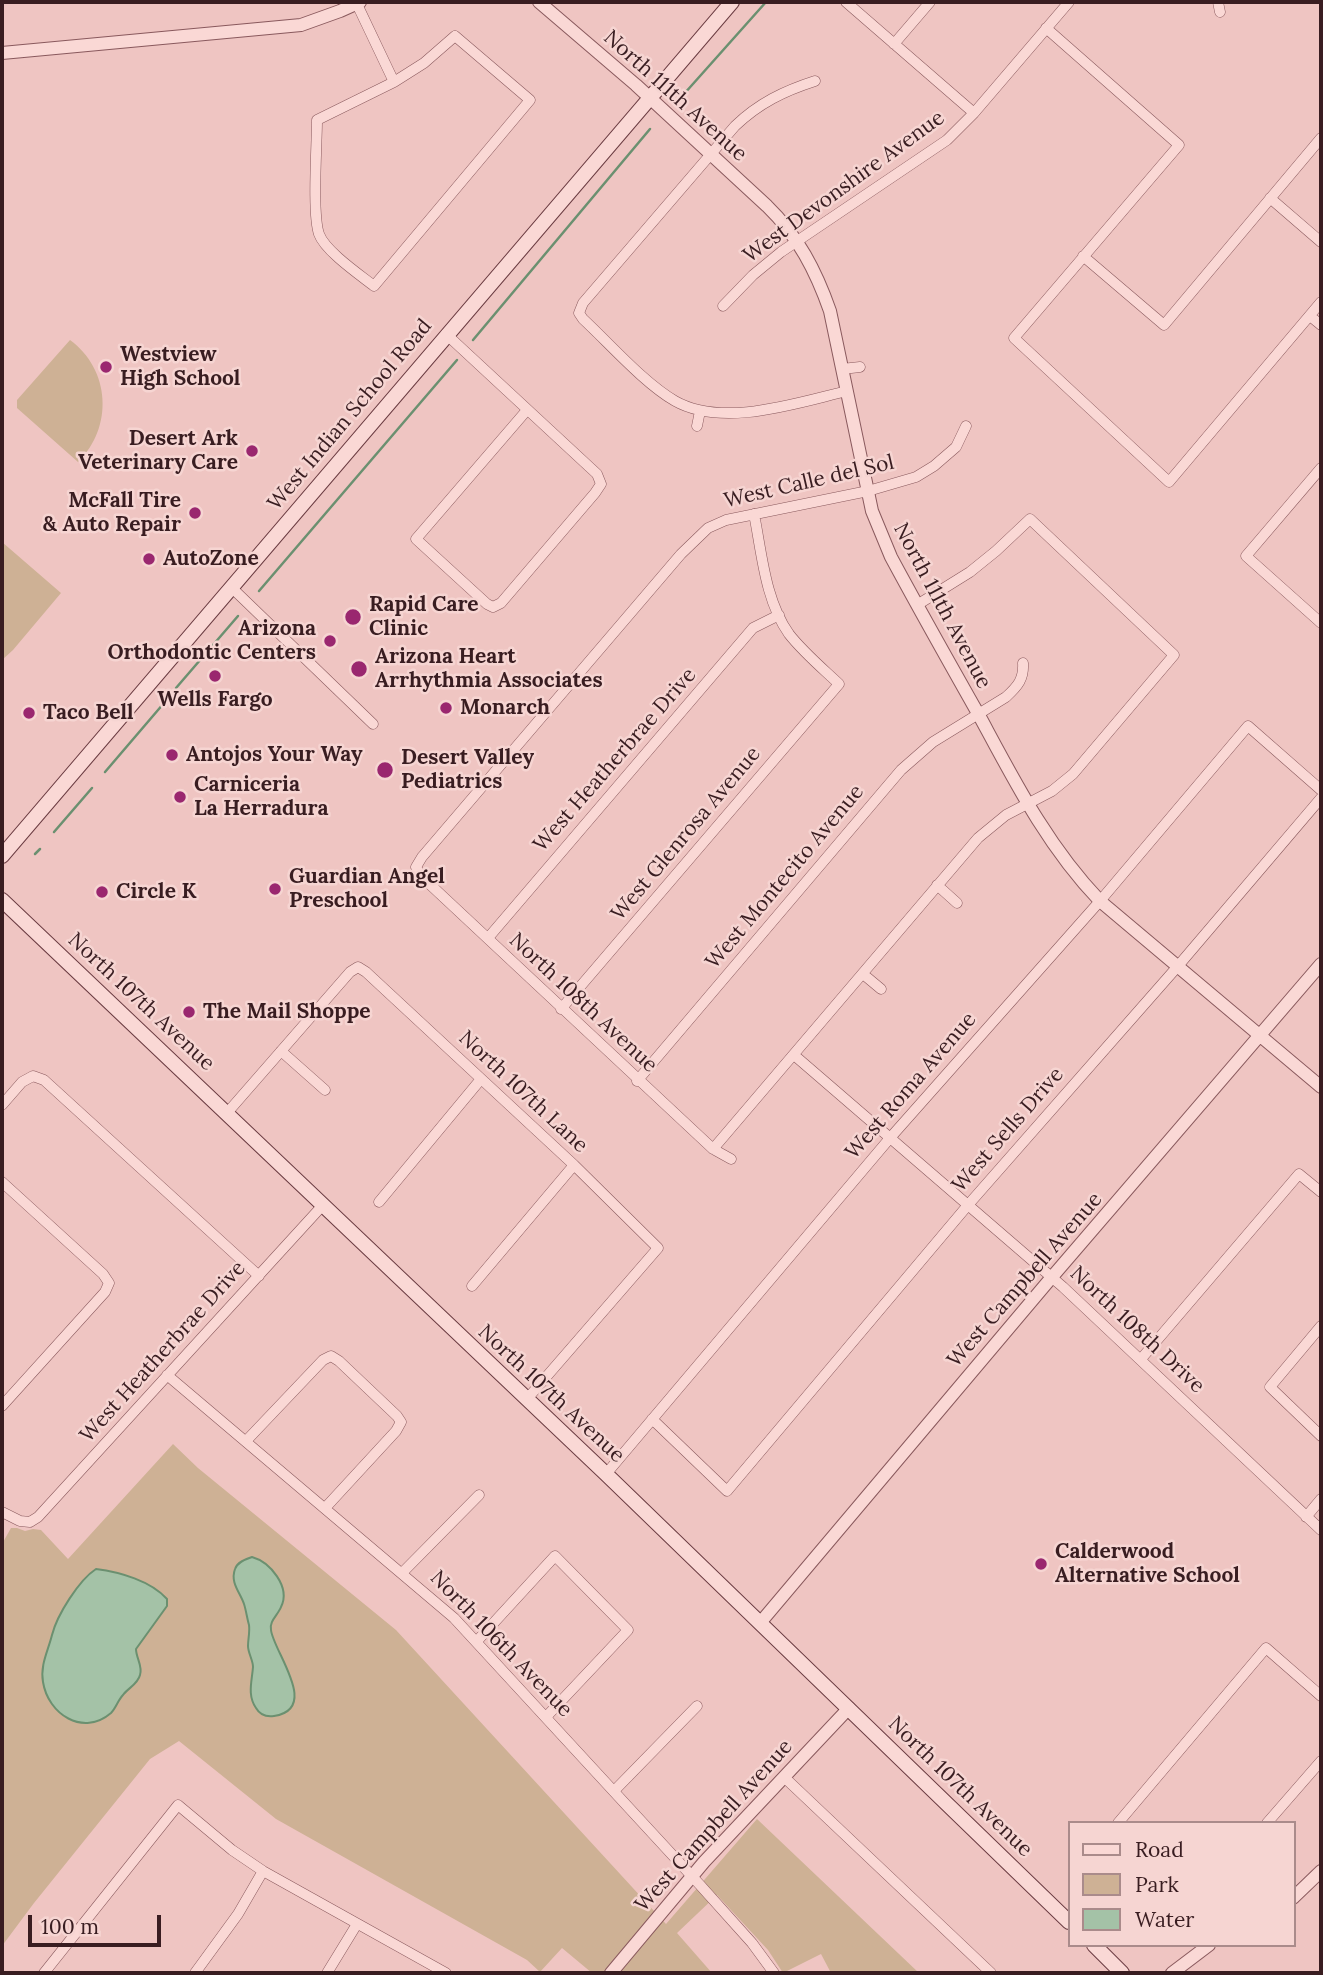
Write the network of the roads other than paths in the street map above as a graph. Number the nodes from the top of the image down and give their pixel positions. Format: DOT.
graph roads {
  1 [pos="358,2"];
  2 [pos="539,2"];
  3 [pos="732,2"];
  4 [pos="846,2"];
  5 [pos="930,2"];
  6 [pos="1069,2"];
  7 [pos="1046,28"];
  8 [pos="894,44"];
  9 [pos="2,53"];
  10 [pos="815,81"];
  11 [pos="394,82"];
  12 [pos="649,97"];
  13 [pos="974,113"];
  14 [pos="1321,138"];
  15 [pos="710,153"];
  16 [pos="1270,198"];
  17 [pos="797,241"];
  18 [pos="1321,242"];
  19 [pos="1083,256"];
  20 [pos="1321,302"];
  21 [pos="723,306"];
  22 [pos="1310,316"];
  23 [pos="1321,325"];
  24 [pos="446,334"];
  25 [pos="860,367"];
  26 [pos="842,369"];
  27 [pos="847,391"];
  28 [pos="527,410"];
  29 [pos="700,411"];
  30 [pos="697,426"];
  31 [pos="966,426"];
  32 [pos="1319,474"];
  33 [pos="867,491"];
  34 [pos="754,514"];
  35 [pos="230,587"];
  36 [pos="917,605"];
  37 [pos="779,615"];
  38 [pos="1321,623"];
  39 [pos="1023,663"];
  40 [pos="978,715"];
  41 [pos="373,724"];
  42 [pos="1321,790"];
  43 [pos="1321,798"];
  44 [pos="1027,805"];
  45 [pos="2,856"];
  46 [pos="416,867"];
  47 [pos="937,885"];
  48 [pos="2,900"];
  49 [pos="1100,901"];
  50 [pos="957,903"];
  51 [pos="488,939"];
  52 [pos="1321,964"];
  53 [pos="1178,966"];
  54 [pos="863,974"];
  55 [pos="881,989"];
  56 [pos="561,1009"];
  57 [pos="1260,1036"];
  58 [pos="281,1051"];
  59 [pos="794,1055"];
  60 [pos="481,1079"];
  61 [pos="637,1080"];
  62 [pos="1321,1087"];
  63 [pos="325,1090"];
  64 [pos="2,1105"];
  65 [pos="227,1113"];
  66 [pos="890,1138"];
  67 [pos="713,1149"];
  68 [pos="731,1159"];
  69 [pos="574,1165"];
  70 [pos="2,1182"];
  71 [pos="1321,1192"];
  72 [pos="379,1202"];
  73 [pos="323,1205"];
  74 [pos="968,1205"];
  75 [pos="259,1276"];
  76 [pos="1052,1277"];
  77 [pos="472,1286"];
  78 [pos="1321,1326"];
  79 [pos="1142,1359"];
  80 [pos="167,1375"];
  81 [pos="527,1399"];
  82 [pos="2,1406"];
  83 [pos="652,1419"];
  84 [pos="1321,1436"];
  85 [pos="246,1441"];
  86 [pos="606,1474"];
  87 [pos="479,1495"];
  88 [pos="1321,1499"];
  89 [pos="326,1507"];
  90 [pos="2,1512"];
  91 [pos="1306,1517"];
  92 [pos="1321,1530"];
  93 [pos="402,1572"];
  94 [pos="760,1623"];
  95 [pos="477,1641"];
  96 [pos="1321,1696"];
  97 [pos="697,1706"];
  98 [pos="849,1708"];
  99 [pos="546,1717"];
  100 [pos="1321,1761"];
  101 [pos="784,1777"];
  102 [pos="614,1791"];
  103 [pos="1120,1821"];
  104 [pos="1269,1821"];
  105 [pos="263,1871"];
  106 [pos="1321,1871"];
  107 [pos="692,1876"];
  108 [pos="1295,1896"];
  109 [pos="1068,1921"];
  110 [pos="357,1924"];
  111 [pos="1096,1947"];
  112 [pos="1206,1947"];
  113 [pos="44,1973"];
  114 [pos="195,1973"];
  115 [pos="327,1973"];
  116 [pos="446,1973"];
  117 [pos="611,1973"];
  118 [pos="774,1973"];
  119 [pos="991,1973"];
  120 [pos="1122,1973"];
  121 [pos="1172,1973"];
  1 -- 9 [label="street"];
  1 -- 11 [label="street"];
  2 -- 12 [label="street, North 111th Avenue"];
  3 -- 12 [label="main road, West Indian School Road"];
  4 -- 8 [label="street"];
  5 -- 8 [label="street"];
  6 -- 7 [label="street, West Devonshire Avenue"];
  7 -- 13 [label="street, West Devonshire Avenue"];
  7 -- 19 [label="street"];
  8 -- 13 [label="street"];
  10 -- 15 [label="street"];
  11 -- 11 [label="street"];
  12 -- 15 [label="street, North 111th Avenue"];
  12 -- 24 [label="main road, West Indian School Road"];
  13 -- 17 [label="street, West Devonshire Avenue"];
  14 -- 16 [label="street"];
  15 -- 17 [label="street, North 111th Avenue"];
  15 -- 29 [label="street"];
  16 -- 18 [label="street"];
  16 -- 19 [label="street"];
  17 -- 21 [label="street, West Devonshire Avenue"];
  17 -- 26 [label="street, North 111th Avenue"];
  19 -- 22 [label="street"];
  20 -- 22 [label="street"];
  22 -- 23 [label="street"];
  24 -- 28 [label="street"];
  24 -- 35 [label="main road, West Indian School Road"];
  25 -- 26 [label="street"];
  26 -- 27 [label="street, North 111th Avenue"];
  27 -- 29 [label="street"];
  27 -- 33 [label="street, North 111th Avenue"];
  28 -- 28 [label="street"];
  29 -- 30 [label="street"];
  31 -- 33 [label="street, West Calle del Sol"];
  32 -- 38 [label="street"];
  33 -- 34 [label="street, West Calle del Sol"];
  33 -- 36 [label="street, North 111th Avenue"];
  34 -- 37 [label="street"];
  34 -- 46 [label="street, West Calle del Sol"];
  35 -- 41 [label="street"];
  35 -- 45 [label="main road, West Indian School Road"];
  36 -- 40 [label="street, North 111th Avenue"];
  36 -- 44 [label="street"];
  37 -- 51 [label="street, West Heatherbrae Drive"];
  37 -- 56 [label="street, West Glenrosa Avenue"];
  39 -- 40 [label="street, West Montecito Avenue"];
  40 -- 44 [label="street, North 111th Avenue"];
  40 -- 61 [label="street, West Montecito Avenue"];
  42 -- 49 [label="street, West Roma Avenue"];
  43 -- 53 [label="street, West Sells Drive"];
  44 -- 47 [label="street"];
  44 -- 49 [label="street, North 111th Avenue"];
  46 -- 51 [label="street, North 108th Avenue"];
  47 -- 50 [label="street"];
  47 -- 54 [label="street"];
  48 -- 65 [label="main road, North 107th Avenue"];
  49 -- 53 [label="street, North 111th Avenue"];
  49 -- 66 [label="street, West Roma Avenue"];
  51 -- 56 [label="street, North 108th Avenue"];
  52 -- 57 [label="street, West Campbell Avenue"];
  53 -- 57 [label="street, North 111th Avenue"];
  53 -- 74 [label="street, West Sells Drive"];
  54 -- 55 [label="street"];
  54 -- 59 [label="street"];
  56 -- 61 [label="street, North 108th Avenue"];
  57 -- 62 [label="street, North 111th Avenue"];
  57 -- 76 [label="street, West Campbell Avenue"];
  58 -- 60 [label="street, North 107th Lane"];
  58 -- 63 [label="street"];
  58 -- 65 [label="street"];
  59 -- 66 [label="street, North 108th Drive"];
  59 -- 67 [label="street"];
  60 -- 69 [label="street, North 107th Lane"];
  60 -- 72 [label="street"];
  61 -- 67 [label="street, North 108th Avenue"];
  64 -- 75 [label="street"];
  65 -- 73 [label="main road, North 107th Avenue"];
  66 -- 74 [label="street, North 108th Drive"];
  66 -- 83 [label="street, West Roma Avenue"];
  67 -- 68 [label="street, North 108th Avenue"];
  69 -- 77 [label="street"];
  69 -- 81 [label="street, North 107th Lane"];
  70 -- 82 [label="street"];
  71 -- 79 [label="street"];
  73 -- 75 [label="street, West Heatherbrae Drive"];
  73 -- 81 [label="main road, North 107th Avenue"];
  74 -- 76 [label="street, North 108th Drive"];
  74 -- 83 [label="street, West Sells Drive"];
  75 -- 80 [label="street, West Heatherbrae Drive"];
  76 -- 79 [label="street, North 108th Drive"];
  76 -- 94 [label="street, West Campbell Avenue"];
  78 -- 84 [label="street"];
  79 -- 91 [label="street, North 108th Drive"];
  80 -- 85 [label="street, North 106th Avenue"];
  80 -- 90 [label="street, West Heatherbrae Drive"];
  81 -- 86 [label="main road, North 107th Avenue"];
  83 -- 86 [label="street, West Roma Avenue"];
  85 -- 89 [label="street, North 106th Avenue"];
  85 -- 89 [label="street"];
  86 -- 94 [label="main road, North 107th Avenue"];
  87 -- 93 [label="street"];
  88 -- 91 [label="street"];
  89 -- 93 [label="street, North 106th Avenue"];
  91 -- 92 [label="street, North 108th Drive"];
  93 -- 95 [label="street, North 106th Avenue"];
  94 -- 98 [label="main road, North 107th Avenue"];
  95 -- 99 [label="street, North 106th Avenue"];
  95 -- 99 [label="street"];
  96 -- 103 [label="street"];
  97 -- 102 [label="street"];
  98 -- 101 [label="street, West Campbell Avenue"];
  98 -- 109 [label="main road, North 107th Avenue"];
  99 -- 102 [label="street, North 106th Avenue"];
  100 -- 104 [label="street"];
  101 -- 107 [label="street, West Campbell Avenue"];
  101 -- 119 [label="street"];
  102 -- 107 [label="street, North 106th Avenue"];
  105 -- 110 [label="street"];
  105 -- 113 [label="street"];
  105 -- 114 [label="street"];
  106 -- 108 [label="street"];
  107 -- 117 [label="street, West Campbell Avenue"];
  107 -- 118 [label="street, North 106th Avenue"];
  110 -- 115 [label="street"];
  110 -- 116 [label="street"];
  111 -- 120 [label="main road"];
  112 -- 121 [label="street"];
}
